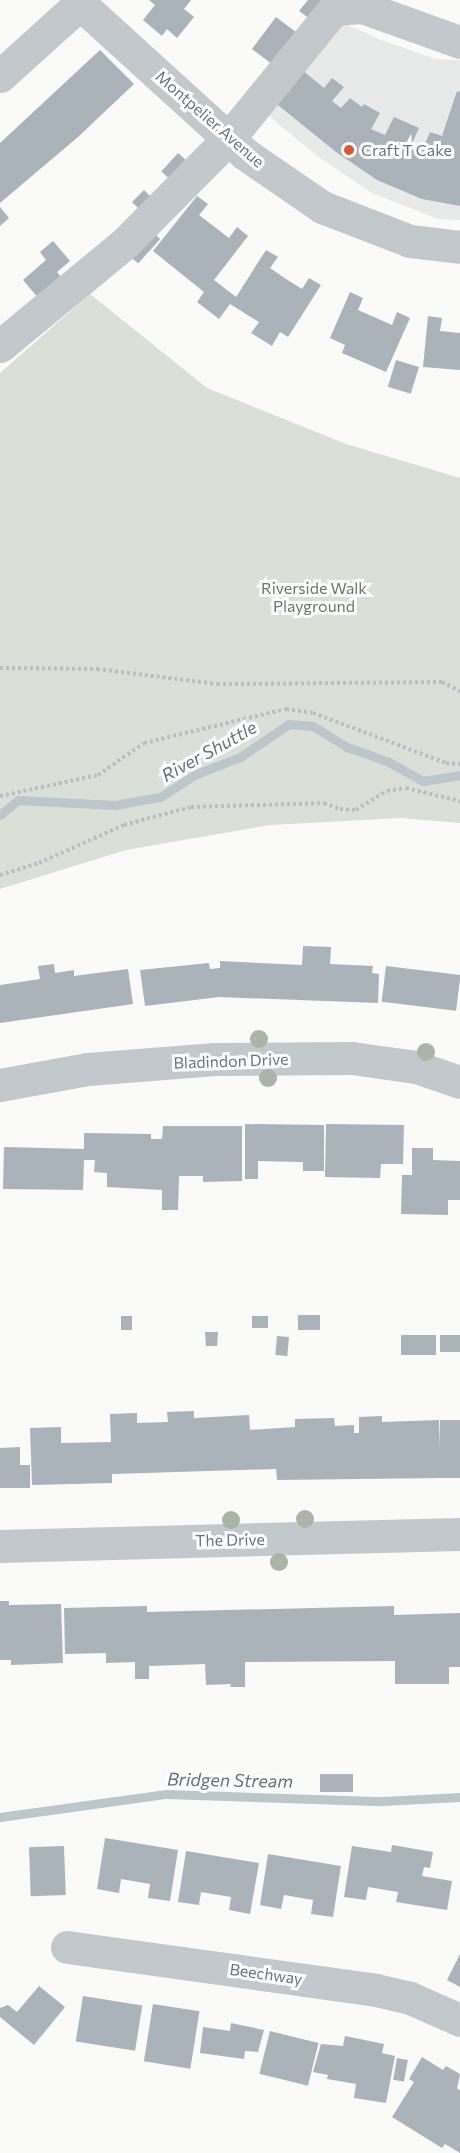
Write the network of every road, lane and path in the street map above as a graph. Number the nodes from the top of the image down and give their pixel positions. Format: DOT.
graph roads {
  1 [pos="80,1"];
  2 [pos="460,42"];
  3 [pos="0,76"];
  4 [pos="229,138"];
  5 [pos="460,247"];
  6 [pos="0,346"];
  7 [pos="0,668"];
  8 [pos="460,691"];
  9 [pos="460,764"];
  10 [pos="0,796"];
  11 [pos="460,801"];
  12 [pos="0,875"];
  13 [pos="460,1083"];
  14 [pos="0,1085"];
  15 [pos="460,1534"];
  16 [pos="0,1546"];
  17 [pos="67,1947"];
  18 [pos="460,2020"];
  1 -- 3 [label="street"];
  1 -- 4 [label="street, Montpelier Avenue"];
  2 -- 4 [label="street"];
  4 -- 5 [label="street, Montpelier Avenue"];
  4 -- 6 [label="street"];
  7 -- 8 [label="path"];
  9 -- 10 [label="path"];
  11 -- 12 [label="path"];
  13 -- 14 [label="street, Bladindon Drive"];
  15 -- 16 [label="street, The Drive"];
  17 -- 18 [label="street, Beechway"];
}
